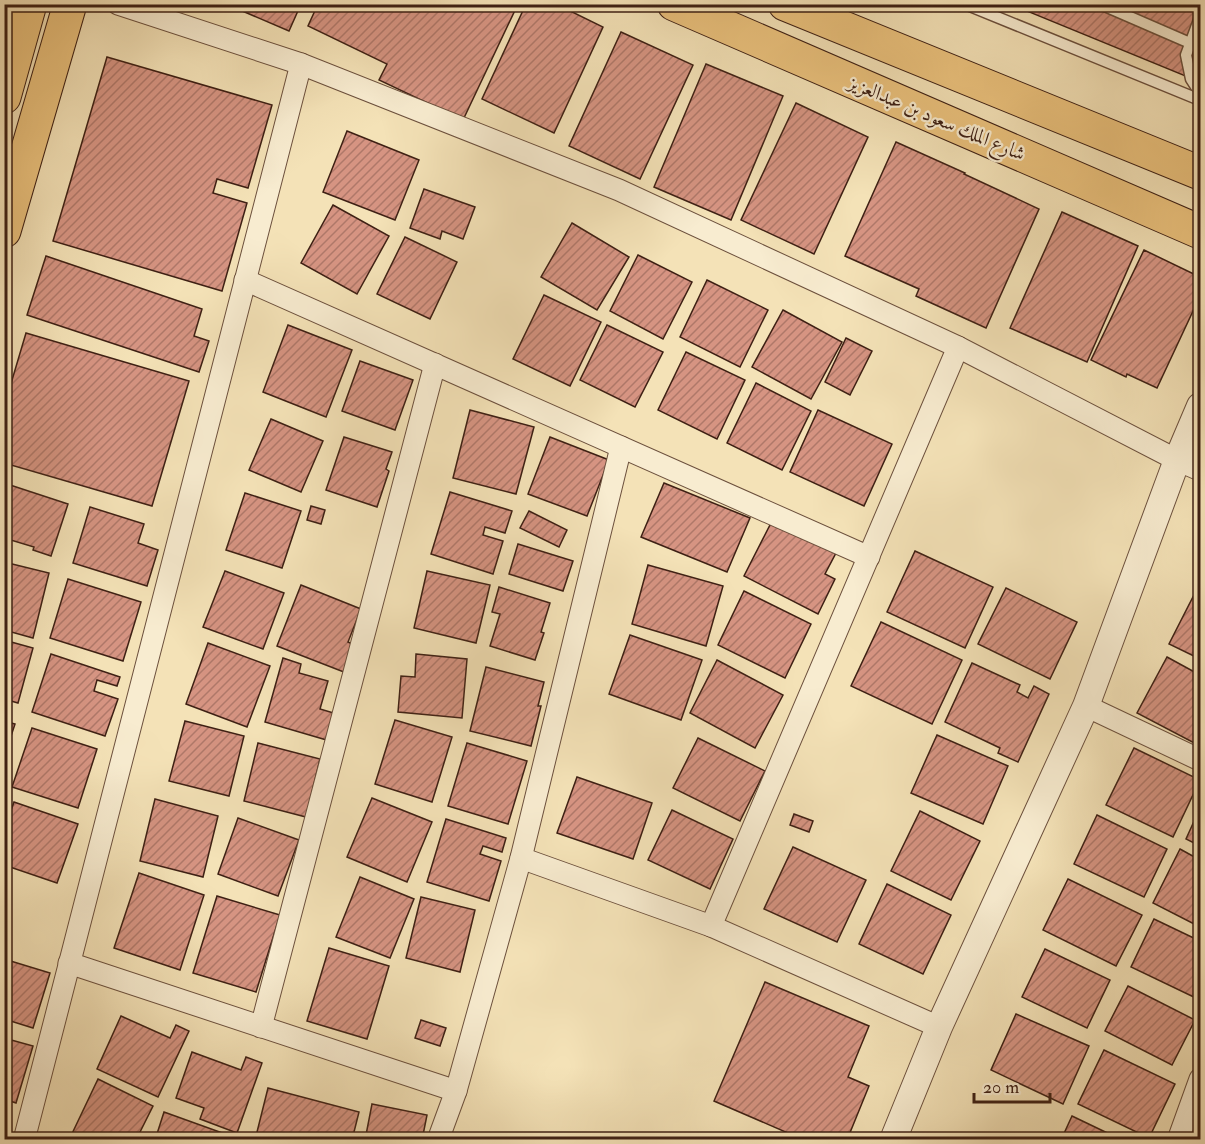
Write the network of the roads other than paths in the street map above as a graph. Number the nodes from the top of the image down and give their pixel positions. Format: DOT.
graph roads {
  1 [pos="30,4"];
  2 [pos="70,4"];
  3 [pos="118,4"];
  4 [pos="674,4"];
  5 [pos="785,4"];
  6 [pos="965,4"];
  7 [pos="1100,4"];
  8 [pos="1200,17"];
  9 [pos="1190,44"];
  10 [pos="300,64"];
  11 [pos="1200,93"];
  12 [pos="4,97"];
  13 [pos="1200,100"];
  14 [pos="1200,173"];
  15 [pos="4,231"];
  16 [pos="1200,232"];
  17 [pos="245,280"];
  18 [pos="958,347"];
  19 [pos="435,364"];
  20 [pos="1200,406"];
  21 [pos="621,447"];
  22 [pos="1189,465"];
  23 [pos="869,557"];
  24 [pos="1086,706"];
  25 [pos="1200,760"];
  26 [pos="521,858"];
  27 [pos="711,926"];
  28 [pos="69,963"];
  29 [pos="261,1026"];
  30 [pos="939,1027"];
  31 [pos="1200,1079"];
  32 [pos="456,1090"];
  33 [pos="24,1140"];
  34 [pos="438,1140"];
  35 [pos="893,1140"];
  36 [pos="1178,1140"];
  1 -- 12 [label="main road"];
  2 -- 15 [label="main road"];
  3 -- 10 [label="street"];
  4 -- 16 [label="main road, شارع الملك سعود بن عبدالعزيز"];
  5 -- 14 [label="main road"];
  6 -- 13 [label="lane"];
  7 -- 9 [label="lane"];
  8 -- 9 [label="lane"];
  9 -- 11 [label="lane"];
  10 -- 17 [label="street"];
  10 -- 18 [label="street"];
  17 -- 19 [label="street"];
  17 -- 28 [label="street"];
  18 -- 22 [label="street"];
  18 -- 23 [label="street"];
  19 -- 21 [label="street"];
  19 -- 29 [label="street"];
  20 -- 22 [label="street"];
  21 -- 23 [label="street"];
  21 -- 26 [label="street"];
  22 -- 24 [label="street"];
  23 -- 27 [label="street"];
  24 -- 25 [label="street"];
  24 -- 30 [label="street"];
  26 -- 27 [label="street"];
  26 -- 32 [label="street"];
  27 -- 30 [label="street"];
  28 -- 29 [label="street"];
  28 -- 33 [label="street"];
  29 -- 32 [label="street"];
  30 -- 35 [label="street"];
  31 -- 36 [label="street"];
  32 -- 34 [label="street"];
}
